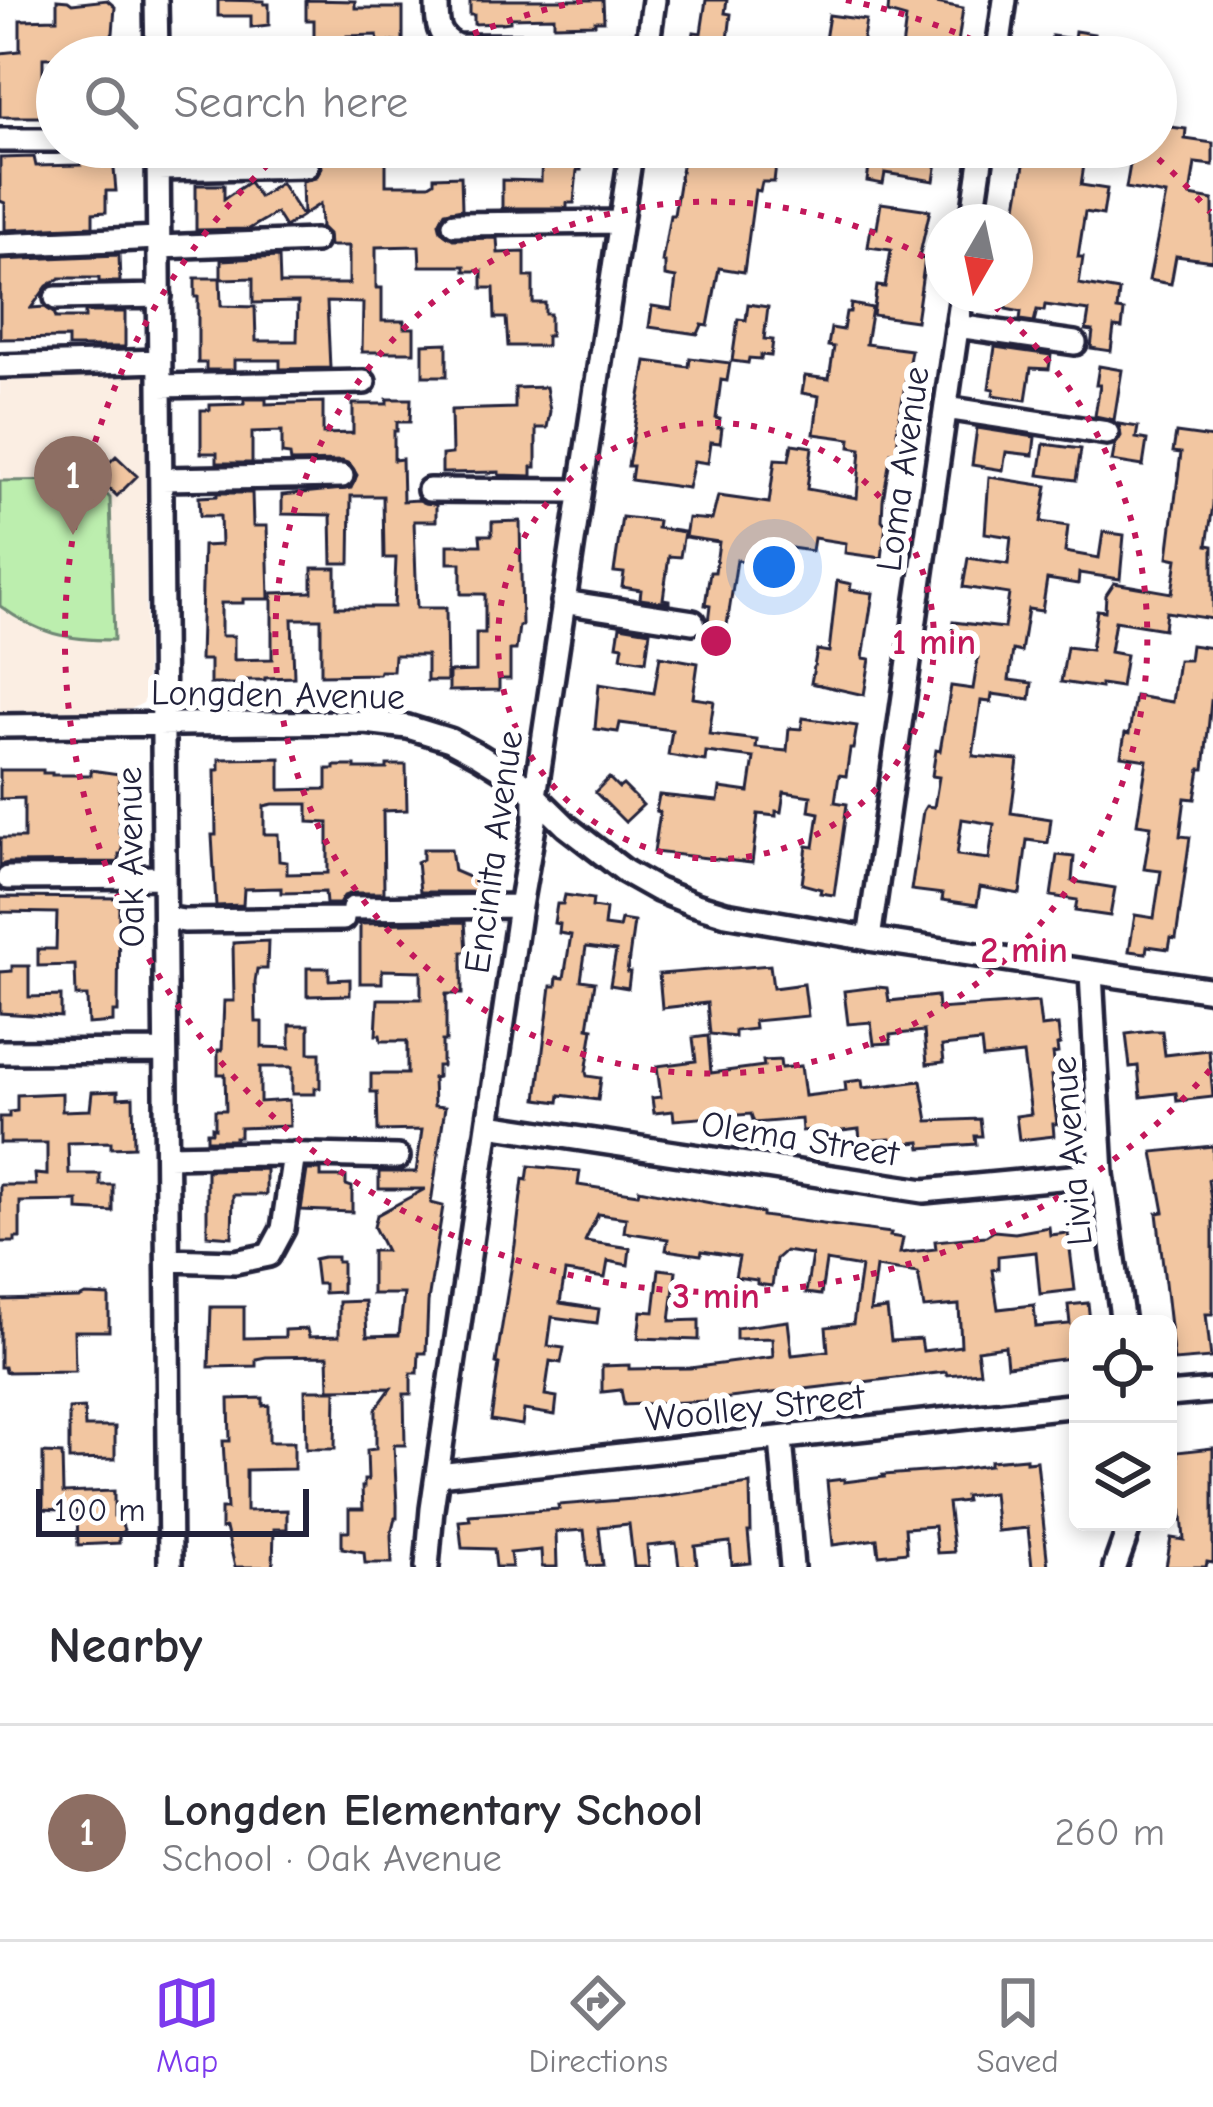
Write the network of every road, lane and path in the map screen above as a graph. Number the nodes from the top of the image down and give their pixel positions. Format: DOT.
graph roads {
  1 [pos="157,0"];
  2 [pos="437,0"];
  3 [pos="654,0"];
  4 [pos="1005,0"];
  5 [pos="157,36"];
  6 [pos="443,36"];
  7 [pos="649,36"];
  8 [pos="1000,36"];
  9 [pos="0,140"];
  10 [pos="36,140"];
  11 [pos="159,168"];
  12 [pos="629,168"];
  13 [pos="980,168"];
  14 [pos="975,204"];
  15 [pos="620,222"];
  16 [pos="454,224"];
  17 [pos="315,241"];
  18 [pos="159,243"];
  19 [pos="0,245"];
  20 [pos="160,296"];
  21 [pos="56,298"];
  22 [pos="959,312"];
  23 [pos="957,326"];
  24 [pos="1075,343"];
  25 [pos="160,361"];
  26 [pos="0,366"];
  27 [pos="364,382"];
  28 [pos="160,386"];
  29 [pos="946,408"];
  30 [pos="1107,433"];
  31 [pos="341,476"];
  32 [pos="162,479"];
  33 [pos="429,490"];
  34 [pos="579,490"];
  35 [pos="563,602"];
  36 [pos="692,622"];
  37 [pos="163,724"];
  38 [pos="0,726"];
  39 [pos="535,796"];
  40 [pos="164,877"];
  41 [pos="8,878"];
  42 [pos="520,906"];
  43 [pos="165,918"];
  44 [pos="869,939"];
  45 [pos="1091,973"];
  46 [pos="1213,988"];
  47 [pos="165,1051"];
  48 [pos="0,1052"];
  49 [pos="489,1125"];
  50 [pos="294,1154"];
  51 [pos="166,1156"];
  52 [pos="398,1157"];
  53 [pos="1102,1174"];
  54 [pos="168,1260"];
  55 [pos="1123,1315"];
  56 [pos="1213,1391"];
  57 [pos="1177,1394"];
  58 [pos="1069,1406"];
  59 [pos="781,1439"];
  60 [pos="438,1474"];
  61 [pos="1128,1531"];
  62 [pos="170,1567"];
  63 [pos="427,1567"];
  64 [pos="792,1567"];
  65 [pos="1115,1567"];
  1 -- 5 [label="street"];
  2 -- 6 [label="street"];
  3 -- 7 [label="street"];
  4 -- 8 [label="street"];
  9 -- 10 [label="street"];
  11 -- 18 [label="street, Oak Avenue"];
  12 -- 15 [label="street, Encinita Avenue"];
  13 -- 14 [label="street"];
  15 -- 16 [label="street"];
  15 -- 34 [label="street, Encinita Avenue"];
  17 -- 18 [label="street"];
  18 -- 19 [label="street"];
  18 -- 20 [label="street, Oak Avenue"];
  20 -- 21 [label="street"];
  20 -- 25 [label="street, Oak Avenue"];
  22 -- 23 [label="street, Loma Avenue"];
  23 -- 24 [label="street"];
  23 -- 29 [label="street, Loma Avenue"];
  25 -- 26 [label="street"];
  25 -- 28 [label="street, Oak Avenue"];
  27 -- 28 [label="street"];
  28 -- 32 [label="street, Oak Avenue"];
  29 -- 30 [label="street"];
  29 -- 44 [label="street, Loma Avenue"];
  31 -- 32 [label="street"];
  32 -- 37 [label="street, Oak Avenue"];
  33 -- 34 [label="street"];
  34 -- 35 [label="street, Encinita Avenue"];
  35 -- 36 [label="street"];
  35 -- 39 [label="street, Encinita Avenue"];
  37 -- 38 [label="street, Longden Avenue"];
  37 -- 39 [label="street, Longden Avenue"];
  37 -- 40 [label="street, Oak Avenue"];
  39 -- 42 [label="street, Encinita Avenue"];
  39 -- 44 [label="street, Longden Avenue"];
  40 -- 41 [label="street"];
  40 -- 43 [label="street, Oak Avenue"];
  42 -- 43 [label="street"];
  42 -- 49 [label="street, Encinita Avenue"];
  43 -- 47 [label="street, Oak Avenue"];
  44 -- 45 [label="street, Longden Avenue"];
  45 -- 46 [label="street, Longden Avenue"];
  45 -- 53 [label="street, Livia Avenue"];
  47 -- 48 [label="street"];
  47 -- 51 [label="street, Oak Avenue"];
  49 -- 53 [label="street, Olema Street"];
  49 -- 60 [label="street, Encinita Avenue"];
  50 -- 51 [label="street"];
  50 -- 52 [label="street"];
  50 -- 54 [label="street"];
  51 -- 54 [label="street, Oak Avenue"];
  53 -- 55 [label="street, Livia Avenue"];
  54 -- 62 [label="street, Oak Avenue"];
  56 -- 57 [label="street"];
  58 -- 59 [label="street, Woolley Street"];
  59 -- 60 [label="street, Woolley Street"];
  59 -- 64 [label="street"];
  60 -- 63 [label="street, Encinita Avenue"];
  61 -- 65 [label="street"];
}
